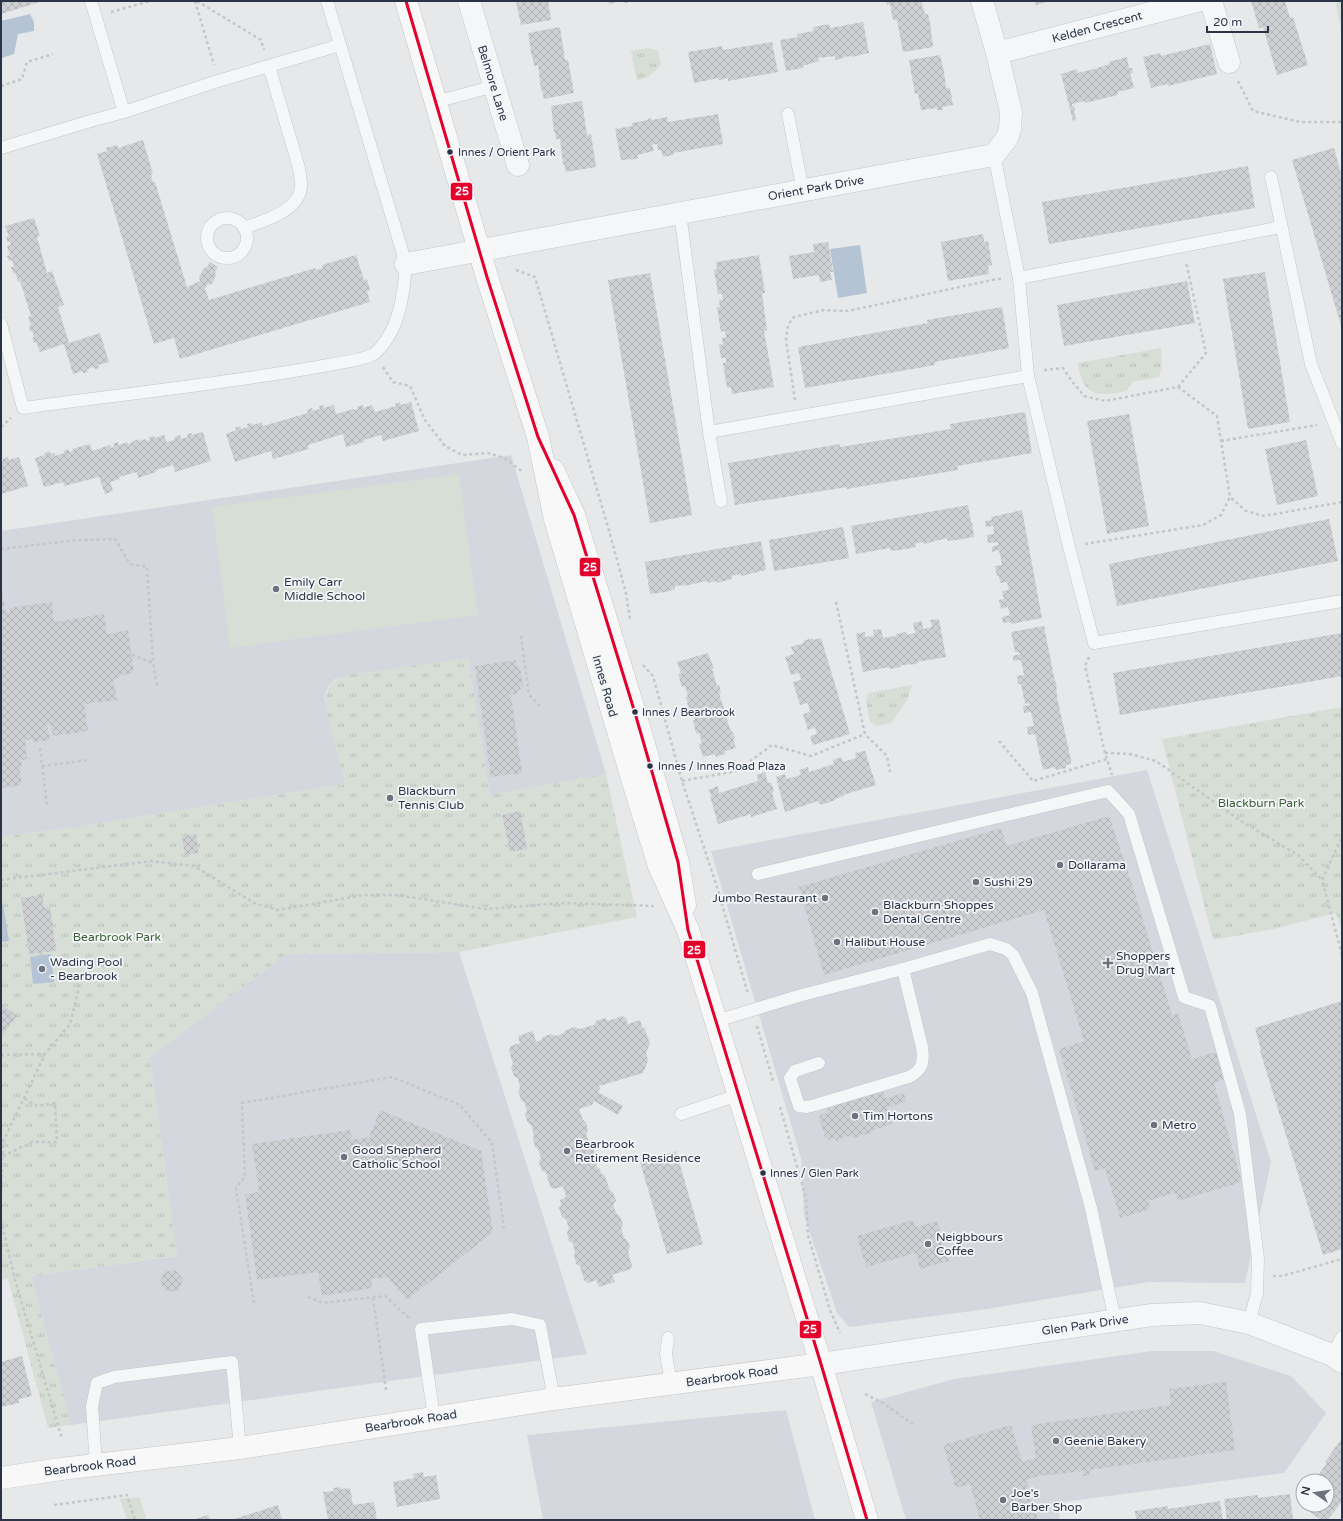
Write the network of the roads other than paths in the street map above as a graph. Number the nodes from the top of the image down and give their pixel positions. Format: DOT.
graph roads {
  1 [pos="91,1"];
  2 [pos="327,1"];
  3 [pos="406,1"];
  4 [pos="469,1"];
  5 [pos="982,1"];
  6 [pos="1197,1"];
  7 [pos="1211,1"];
  8 [pos="340,44"];
  9 [pos="998,53"];
  10 [pos="1229,62"];
  11 [pos="268,66"];
  12 [pos="494,86"];
  13 [pos="436,102"];
  14 [pos="124,112"];
  15 [pos="788,114"];
  16 [pos="1,148"];
  17 [pos="994,155"];
  18 [pos="518,165"];
  19 [pos="1271,177"];
  20 [pos="803,190"];
  21 [pos="680,213"];
  22 [pos="1281,227"];
  23 [pos="244,228"];
  24 [pos="478,250"];
  25 [pos="406,264"];
  26 [pos="1019,278"];
  27 [pos="1,324"];
  28 [pos="1028,376"];
  29 [pos="709,432"];
  30 [pos="1342,443"];
  31 [pos="721,501"];
  32 [pos="1342,600"];
  33 [pos="758,874"];
  34 [pos="903,969"];
  35 [pos="716,1021"];
  36 [pos="819,1063"];
  37 [pos="738,1096"];
  38 [pos="682,1114"];
  39 [pos="1115,1320"];
  40 [pos="1249,1323"];
  41 [pos="668,1338"];
  42 [pos="1339,1351"];
  43 [pos="821,1364"];
  44 [pos="671,1384"];
  45 [pos="554,1399"];
  46 [pos="434,1417"];
  47 [pos="240,1448"];
  48 [pos="96,1465"];
  49 [pos="1,1478"];
  50 [pos="867,1520"];
  1 -- 14 [label="lane"];
  2 -- 8 [label="lane"];
  3 -- 13 [label="street, Innes Road"];
  4 -- 12 [label="street, Belmore Lane"];
  5 -- 9 [label="street"];
  6 -- 9 [label="street, Kelden Crescent"];
  7 -- 10 [label="street"];
  8 -- 11 [label="lane"];
  8 -- 25 [label="lane"];
  9 -- 17 [label="street"];
  11 -- 14 [label="lane"];
  11 -- 23 [label="lane"];
  12 -- 13 [label="lane"];
  12 -- 18 [label="street, Belmore Lane"];
  13 -- 24 [label="street, Innes Road"];
  14 -- 16 [label="lane"];
  15 -- 20 [label="lane"];
  17 -- 20 [label="street, Orient Park Drive"];
  17 -- 26 [label="lane"];
  19 -- 22 [label="lane"];
  20 -- 21 [label="street, Orient Park Drive"];
  21 -- 24 [label="street, Orient Park Drive"];
  21 -- 29 [label="lane"];
  22 -- 26 [label="lane"];
  22 -- 30 [label="lane"];
  24 -- 25 [label="street, Orient Park Drive"];
  24 -- 35 [label="street, Innes Road"];
  25 -- 27 [label="lane"];
  26 -- 28 [label="lane"];
  28 -- 29 [label="lane"];
  28 -- 32 [label="lane"];
  29 -- 31 [label="lane"];
  33 -- 40 [label="lane"];
  34 -- 35 [label="lane"];
  34 -- 36 [label="lane"];
  34 -- 39 [label="lane"];
  35 -- 37 [label="street, Innes Road"];
  37 -- 38 [label="lane"];
  37 -- 43 [label="street, Innes Road"];
  39 -- 40 [label="street, Glen Park Drive"];
  39 -- 43 [label="street, Glen Park Drive"];
  40 -- 42 [label="street, Glen Park Drive"];
  41 -- 44 [label="lane"];
  43 -- 44 [label="street, Bearbrook Road"];
  43 -- 50 [label="street, Innes Road"];
  44 -- 45 [label="street, Bearbrook Road"];
  45 -- 46 [label="street, Bearbrook Road"];
  45 -- 46 [label="lane"];
  46 -- 47 [label="street, Bearbrook Road"];
  47 -- 48 [label="street, Bearbrook Road"];
  47 -- 48 [label="lane"];
  48 -- 49 [label="street, Bearbrook Road"];
}
